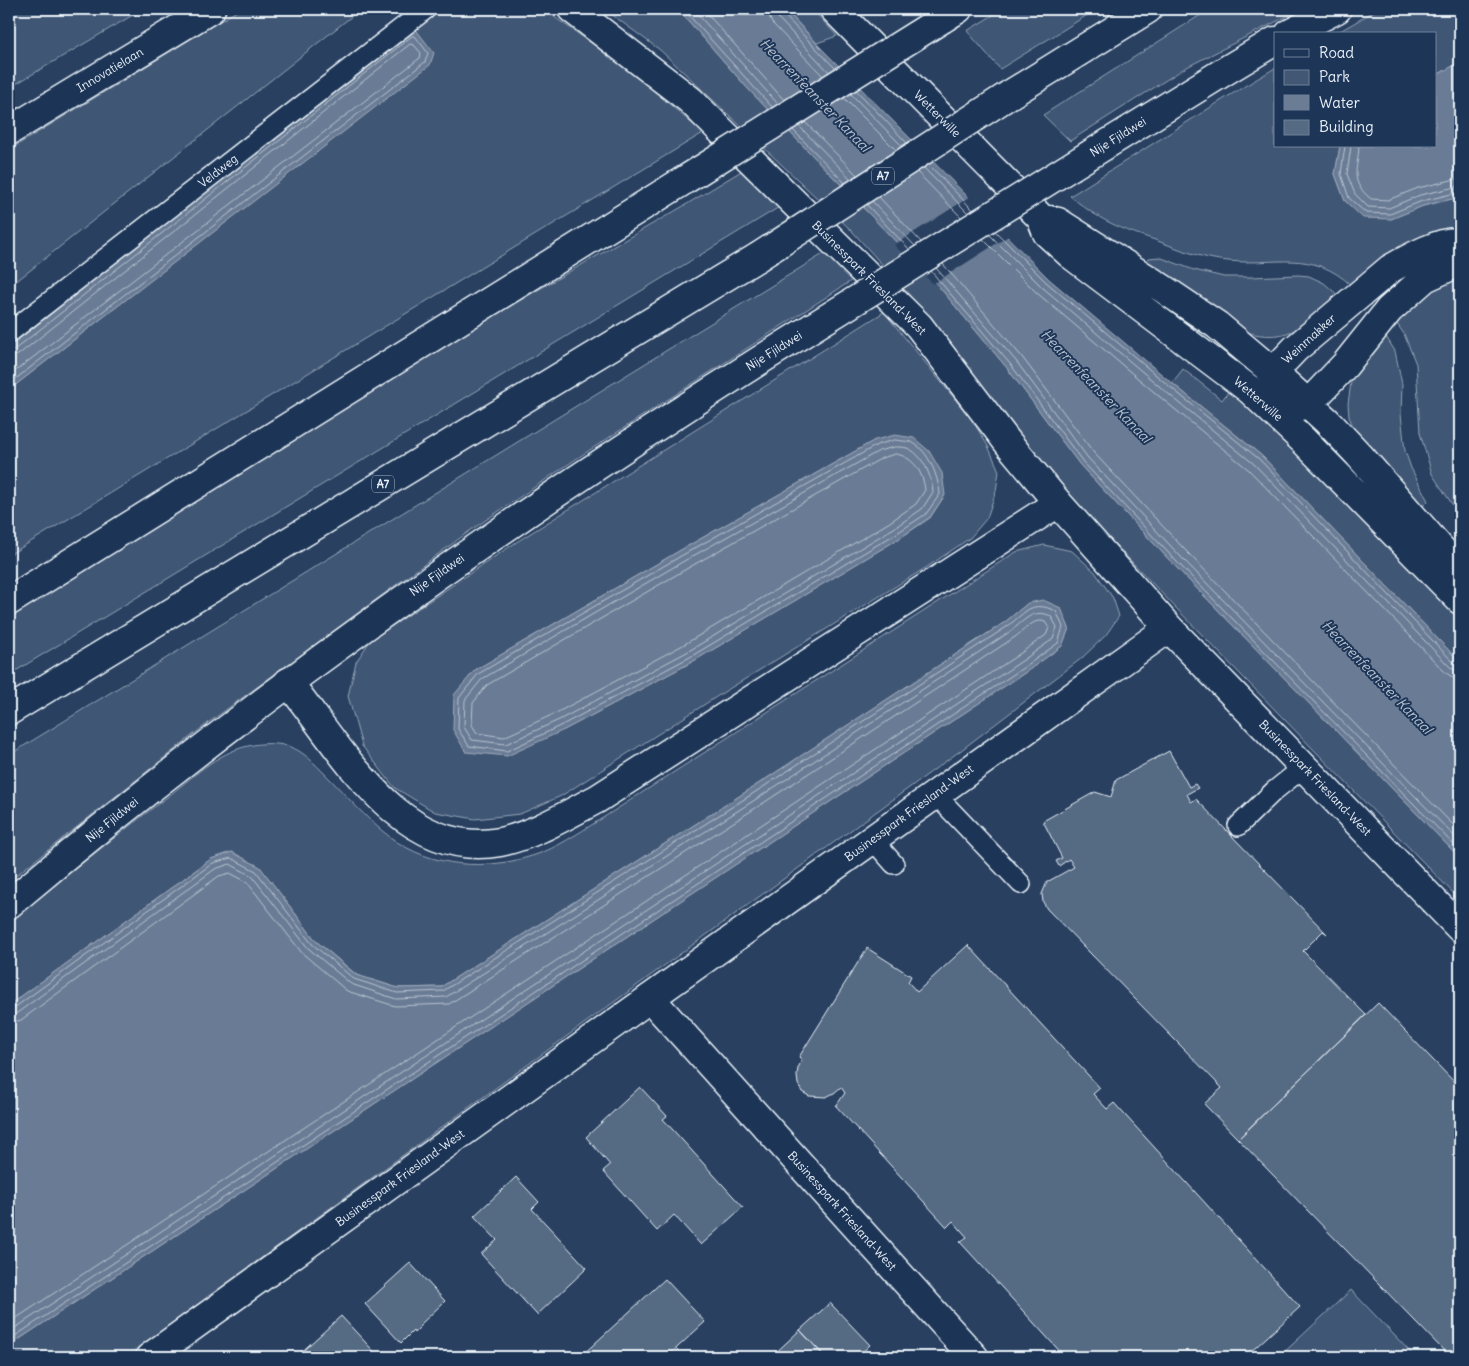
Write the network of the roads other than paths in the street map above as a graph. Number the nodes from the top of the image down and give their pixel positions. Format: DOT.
graph roads {
  1 [pos="211,9"];
  2 [pos="426,9"];
  3 [pos="572,9"];
  4 [pos="834,9"];
  5 [pos="1148,9"];
  6 [pos="1337,9"];
  7 [pos="950,14"];
  8 [pos="1294,32"];
  9 [pos="1274,42"];
  10 [pos="9,131"];
  11 [pos="1041,218"];
  12 [pos="1460,242"];
  13 [pos="1460,262"];
  14 [pos="9,333"];
  15 [pos="1273,372"];
  16 [pos="1308,404"];
  17 [pos="1274,412"];
  18 [pos="1058,503"];
  19 [pos="1460,571"];
  20 [pos="1460,600"];
  21 [pos="9,601"];
  22 [pos="1169,628"];
  23 [pos="288,682"];
  24 [pos="9,711"];
  25 [pos="1304,767"];
  26 [pos="935,794"];
  27 [pos="1238,826"];
  28 [pos="872,840"];
  29 [pos="894,864"];
  30 [pos="1021,884"];
  31 [pos="9,904"];
  32 [pos="1460,928"];
  33 [pos="650,998"];
  34 [pos="150,1357"];
  35 [pos="974,1357"];
  1 -- 10 [label="main road, Innovatielaan"];
  2 -- 14 [label="lane, Veldweg"];
  3 -- 18 [label="main road, Businesspark Friesland-West"];
  4 -- 11 [label="main road, Wetterwille"];
  5 -- 24 [label="main road, A7, bridge"];
  6 -- 8 [label="main road"];
  7 -- 21 [label="main road, bridge"];
  9 -- 23 [label="main road, Nije Fjildwei, bridge"];
  11 -- 15 [label="main road, Wetterwille"];
  11 -- 17 [label="main road, Wetterwille"];
  12 -- 15 [label="main road, Weinmakker"];
  13 -- 16 [label="main road"];
  15 -- 16 [label="main road, Wetterwille"];
  15 -- 17 [label="main road, Weinmakker"];
  16 -- 17 [label="main road"];
  16 -- 19 [label="main road, Wetterwille"];
  17 -- 20 [label="main road, Wetterwille"];
  18 -- 22 [label="main road, Businesspark Friesland-West"];
  18 -- 23 [label="main road"];
  22 -- 25 [label="main road, Businesspark Friesland-West"];
  22 -- 26 [label="main road, Businesspark Friesland-West"];
  23 -- 31 [label="main road, Nije Fjildwei"];
  25 -- 27 [label="lane"];
  25 -- 32 [label="main road, Businesspark Friesland-West"];
  26 -- 28 [label="main road, Businesspark Friesland-West"];
  26 -- 30 [label="lane"];
  28 -- 29 [label="lane"];
  28 -- 33 [label="main road, Businesspark Friesland-West"];
  33 -- 34 [label="main road, Businesspark Friesland-West"];
  33 -- 35 [label="main road, Businesspark Friesland-West"];
}
